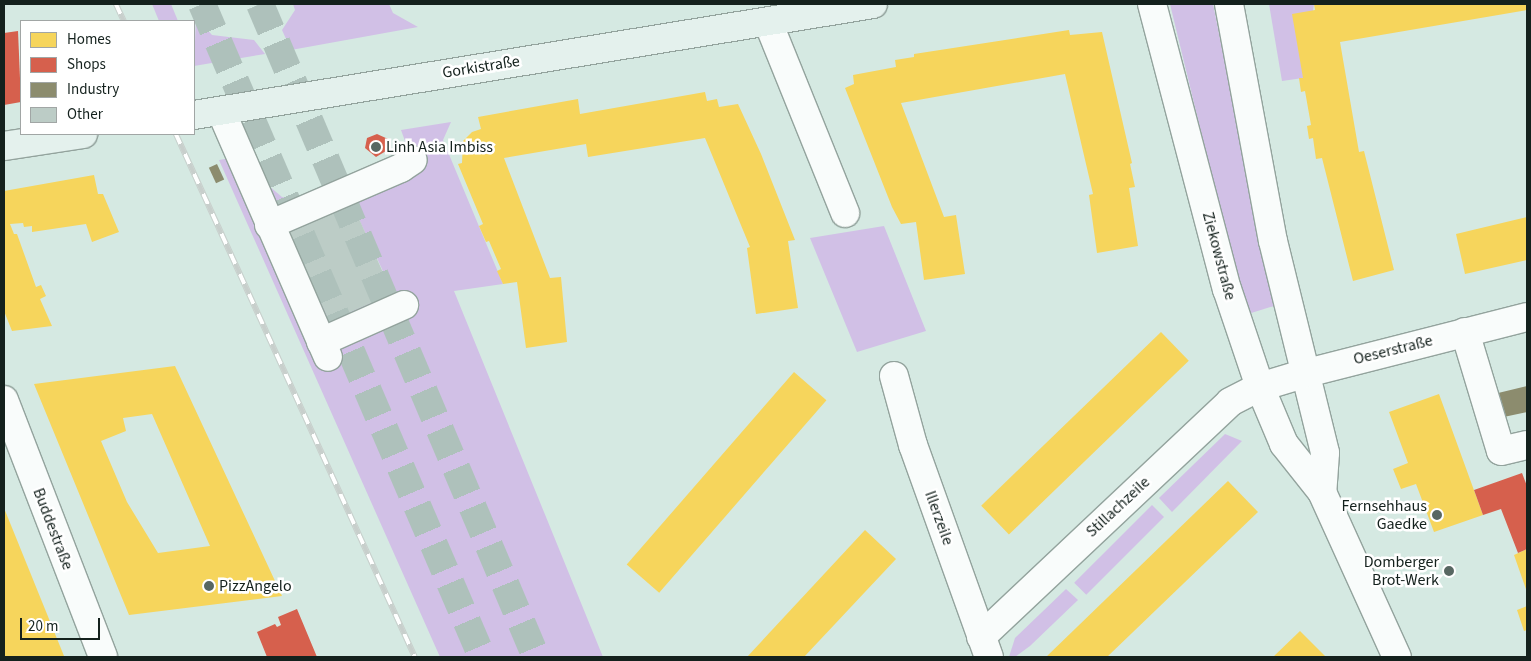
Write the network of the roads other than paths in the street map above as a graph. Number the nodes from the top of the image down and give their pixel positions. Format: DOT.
graph roads {
  1 [pos="873,4"];
  2 [pos="1152,4"];
  3 [pos="1228,4"];
  4 [pos="768,22"];
  5 [pos="221,111"];
  6 [pos="195,116"];
  7 [pos="76,135"];
  8 [pos="4,146"];
  9 [pos="413,160"];
  10 [pos="844,213"];
  11 [pos="269,225"];
  12 [pos="404,305"];
  13 [pos="1527,317"];
  14 [pos="1466,332"];
  15 [pos="1303,374"];
  16 [pos="894,376"];
  17 [pos="1260,387"];
  18 [pos="4,400"];
  19 [pos="1527,445"];
  20 [pos="1322,492"];
  21 [pos="985,647"];
  22 [pos="103,657"];
  23 [pos="1397,657"];
  1 -- 4 [label="main road, Gorkistraße"];
  2 -- 17 [label="street, Ziekowstraße"];
  3 -- 15 [label="street, Ziekowstraße"];
  4 -- 5 [label="main road, Gorkistraße"];
  4 -- 10 [label="street"];
  5 -- 6 [label="main road, Gorkistraße"];
  5 -- 11 [label="street"];
  7 -- 8 [label="main road"];
  9 -- 11 [label="street"];
  11 -- 12 [label="street"];
  13 -- 14 [label="street, Oeserstraße"];
  14 -- 15 [label="street, Oeserstraße"];
  14 -- 19 [label="street"];
  15 -- 17 [label="street, Oeserstraße"];
  15 -- 20 [label="street, Ziekowstraße"];
  16 -- 21 [label="street, Illerzeile"];
  17 -- 20 [label="street, Ziekowstraße"];
  17 -- 21 [label="street, Stillachzeile"];
  18 -- 22 [label="street, Buddestraße"];
  20 -- 23 [label="street, Ziekowstraße"];
}
